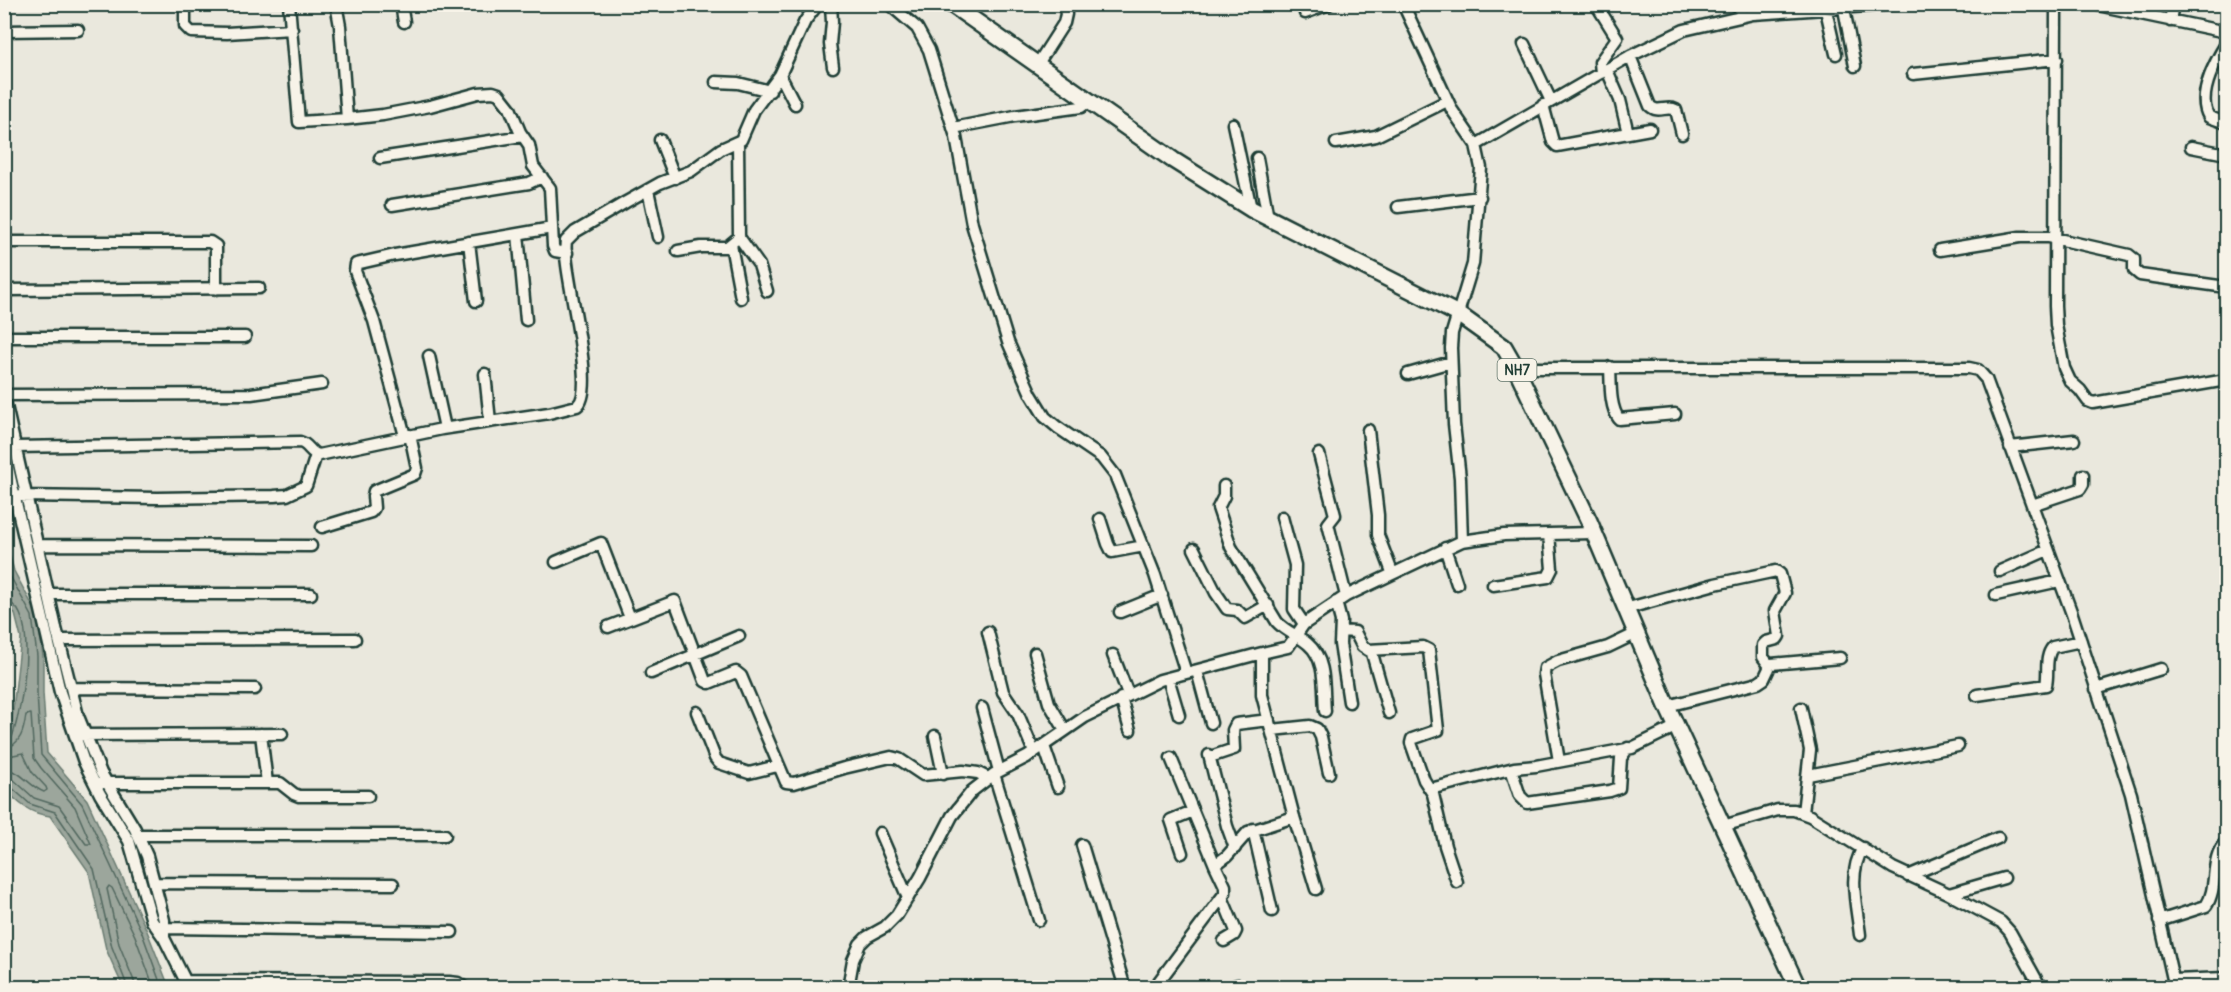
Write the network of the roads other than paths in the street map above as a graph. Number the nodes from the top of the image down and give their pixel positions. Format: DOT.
graph roads {
  1 [pos="185,4"];
  2 [pos="289,4"];
  3 [pos="336,4"];
  4 [pos="401,4"];
  5 [pos="818,4"];
  6 [pos="831,4"];
  7 [pos="889,4"];
  8 [pos="951,4"];
  9 [pos="1064,4"];
  10 [pos="1329,4"];
  11 [pos="1403,4"];
  12 [pos="1596,4"];
  13 [pos="1738,4"];
  14 [pos="1896,4"];
  15 [pos="2056,4"];
  16 [pos="2093,4"];
  17 [pos="2173,4"];
  18 [pos="1826,9"];
  19 [pos="1844,9"];
  20 [pos="1305,13"];
  21 [pos="1742,16"];
  22 [pos="404,21"];
  23 [pos="2170,21"];
  24 [pos="292,29"];
  25 [pos="78,30"];
  26 [pos="4,31"];
  27 [pos="2226,32"];
  28 [pos="1524,44"];
  29 [pos="2226,44"];
  30 [pos="1836,54"];
  31 [pos="1630,57"];
  32 [pos="2057,59"];
  33 [pos="1037,65"];
  34 [pos="1855,66"];
  35 [pos="833,67"];
  36 [pos="1604,71"];
  37 [pos="1913,74"];
  38 [pos="780,75"];
  39 [pos="716,82"];
  40 [pos="770,91"];
  41 [pos="1447,101"];
  42 [pos="1086,103"];
  43 [pos="1547,103"];
  44 [pos="795,104"];
  45 [pos="347,119"];
  46 [pos="2226,123"];
  47 [pos="1233,124"];
  48 [pos="953,128"];
  49 [pos="1650,129"];
  50 [pos="1628,133"];
  51 [pos="1682,134"];
  52 [pos="522,135"];
  53 [pos="660,140"];
  54 [pos="738,142"];
  55 [pos="1336,144"];
  56 [pos="1476,145"];
  57 [pos="2192,147"];
  58 [pos="2226,154"];
  59 [pos="380,158"];
  60 [pos="1257,158"];
  61 [pos="542,177"];
  62 [pos="675,178"];
  63 [pos="648,190"];
  64 [pos="1480,197"];
  65 [pos="392,205"];
  66 [pos="1398,207"];
  67 [pos="1251,209"];
  68 [pos="1268,218"];
  69 [pos="552,228"];
  70 [pos="518,234"];
  71 [pos="658,237"];
  72 [pos="2056,238"];
  73 [pos="735,241"];
  74 [pos="4,242"];
  75 [pos="469,242"];
  76 [pos="1940,250"];
  77 [pos="678,251"];
  78 [pos="567,253"];
  79 [pos="2226,287"];
  80 [pos="259,288"];
  81 [pos="216,289"];
  82 [pos="4,290"];
  83 [pos="767,291"];
  84 [pos="741,298"];
  85 [pos="476,301"];
  86 [pos="1458,314"];
  87 [pos="526,320"];
  88 [pos="4,337"];
  89 [pos="245,338"];
  90 [pos="429,356"];
  91 [pos="1451,362"];
  92 [pos="1610,367"];
  93 [pos="1516,368"];
  94 [pos="485,374"];
  95 [pos="1408,374"];
  96 [pos="2226,380"];
  97 [pos="322,384"];
  98 [pos="4,396"];
  99 [pos="1675,414"];
  100 [pos="489,421"];
  101 [pos="446,428"];
  102 [pos="1368,429"];
  103 [pos="407,436"];
  104 [pos="2073,440"];
  105 [pos="2010,447"];
  106 [pos="10,449"];
  107 [pos="1319,454"];
  108 [pos="316,455"];
  109 [pos="2083,475"];
  110 [pos="1224,486"];
  111 [pos="14,496"];
  112 [pos="26,496"];
  113 [pos="2032,505"];
  114 [pos="1282,517"];
  115 [pos="1100,519"];
  116 [pos="322,527"];
  117 [pos="1593,532"];
  118 [pos="1549,534"];
  119 [pos="1462,541"];
  120 [pos="37,544"];
  121 [pos="311,546"];
  122 [pos="1144,546"];
  123 [pos="1444,548"];
  124 [pos="1194,549"];
  125 [pos="2048,550"];
  126 [pos="556,562"];
  127 [pos="2000,571"];
  128 [pos="1392,573"];
  129 [pos="2059,581"];
  130 [pos="1457,584"];
  131 [pos="1493,585"];
  132 [pos="48,594"];
  133 [pos="311,594"];
  134 [pos="1162,595"];
  135 [pos="1346,596"];
  136 [pos="1996,596"];
  137 [pos="1336,602"];
  138 [pos="1268,605"];
  139 [pos="1625,609"];
  140 [pos="1120,612"];
  141 [pos="630,618"];
  142 [pos="1304,624"];
  143 [pos="608,627"];
  144 [pos="1341,631"];
  145 [pos="988,632"];
  146 [pos="1635,634"];
  147 [pos="740,636"];
  148 [pos="1296,637"];
  149 [pos="355,639"];
  150 [pos="59,640"];
  151 [pos="2081,641"];
  152 [pos="1371,650"];
  153 [pos="1035,653"];
  154 [pos="1262,653"];
  155 [pos="1113,655"];
  156 [pos="694,656"];
  157 [pos="1840,658"];
  158 [pos="1769,665"];
  159 [pos="2161,669"];
  160 [pos="1191,672"];
  161 [pos="651,674"];
  162 [pos="1168,678"];
  163 [pos="71,688"];
  164 [pos="255,689"];
  165 [pos="2096,689"];
  166 [pos="1977,694"];
  167 [pos="1124,696"];
  168 [pos="1349,702"];
  169 [pos="1667,706"];
  170 [pos="982,708"];
  171 [pos="1801,708"];
  172 [pos="1325,711"];
  173 [pos="697,712"];
  174 [pos="1389,713"];
  175 [pos="1179,715"];
  176 [pos="1211,723"];
  177 [pos="1270,725"];
  178 [pos="1677,726"];
  179 [pos="1065,730"];
  180 [pos="1130,730"];
  181 [pos="261,734"];
  182 [pos="282,734"];
  183 [pos="79,735"];
  184 [pos="934,736"];
  185 [pos="1044,746"];
  186 [pos="1958,746"];
  187 [pos="1628,748"];
  188 [pos="1034,752"];
  189 [pos="1172,758"];
  190 [pos="1559,761"];
  191 [pos="777,766"];
  192 [pos="1511,768"];
  193 [pos="943,774"];
  194 [pos="994,774"];
  195 [pos="1329,774"];
  196 [pos="1808,775"];
  197 [pos="107,783"];
  198 [pos="267,783"];
  199 [pos="95,784"];
  200 [pos="1058,787"];
  201 [pos="1430,789"];
  202 [pos="368,796"];
  203 [pos="1193,811"];
  204 [pos="1803,813"];
  205 [pos="1294,817"];
  206 [pos="1723,826"];
  207 [pos="1253,829"];
  208 [pos="880,833"];
  209 [pos="138,835"];
  210 [pos="445,836"];
  211 [pos="1998,838"];
  212 [pos="2226,842"];
  213 [pos="1082,845"];
  214 [pos="1234,848"];
  215 [pos="1863,848"];
  216 [pos="1182,853"];
  217 [pos="1215,865"];
  218 [pos="1908,876"];
  219 [pos="2004,878"];
  220 [pos="1457,882"];
  221 [pos="155,883"];
  222 [pos="393,884"];
  223 [pos="1316,889"];
  224 [pos="1949,894"];
  225 [pos="1222,897"];
  226 [pos="908,898"];
  227 [pos="1272,911"];
  228 [pos="1039,920"];
  229 [pos="2159,921"];
  230 [pos="452,932"];
  231 [pos="164,933"];
  232 [pos="1860,935"];
  233 [pos="1224,941"];
  234 [pos="2226,978"];
  235 [pos="188,984"];
  236 [pos="2174,984"];
  237 [pos="465,987"];
  238 [pos="848,987"];
  239 [pos="1125,987"];
  240 [pos="1154,987"];
  241 [pos="1798,987"];
  242 [pos="2041,987"];
  1 -- 24 [label="street"];
  2 -- 24 [label="street"];
  3 -- 45 [label="street"];
  4 -- 22 [label="street"];
  5 -- 38 [label="street"];
  6 -- 35 [label="street"];
  7 -- 48 [label="street"];
  8 -- 33 [label="highway, NH7"];
  9 -- 33 [label="street"];
  10 -- 20 [label="street"];
  11 -- 41 [label="street"];
  12 -- 36 [label="street"];
  13 -- 21 [label="street"];
  14 -- 19 [label="street"];
  15 -- 32 [label="street"];
  16 -- 23 [label="street"];
  17 -- 23 [label="street"];
  18 -- 19 [label="street"];
  18 -- 21 [label="street"];
  18 -- 30 [label="street"];
  19 -- 34 [label="street"];
  21 -- 31 [label="street"];
  23 -- 27 [label="street"];
  24 -- 45 [label="street"];
  25 -- 26 [label="street"];
  28 -- 43 [label="street"];
  29 -- 46 [label="street"];
  31 -- 36 [label="street"];
  31 -- 51 [label="street"];
  32 -- 37 [label="street"];
  32 -- 72 [label="street"];
  33 -- 42 [label="highway, NH7"];
  36 -- 43 [label="street"];
  36 -- 50 [label="street"];
  38 -- 40 [label="street"];
  38 -- 44 [label="street"];
  39 -- 40 [label="street"];
  40 -- 54 [label="street"];
  41 -- 55 [label="street"];
  41 -- 56 [label="street"];
  42 -- 48 [label="street"];
  42 -- 67 [label="highway, NH7"];
  43 -- 50 [label="street"];
  43 -- 56 [label="street"];
  45 -- 52 [label="street"];
  47 -- 67 [label="street"];
  48 -- 122 [label="street"];
  49 -- 50 [label="street"];
  52 -- 59 [label="street"];
  52 -- 61 [label="street"];
  53 -- 62 [label="street"];
  54 -- 62 [label="street"];
  54 -- 73 [label="street"];
  56 -- 64 [label="street"];
  57 -- 58 [label="street"];
  60 -- 68 [label="street"];
  61 -- 65 [label="street"];
  61 -- 69 [label="street"];
  62 -- 63 [label="street"];
  63 -- 71 [label="street"];
  63 -- 78 [label="street"];
  64 -- 66 [label="street"];
  64 -- 86 [label="street"];
  67 -- 68 [label="highway, NH7"];
  68 -- 86 [label="highway, NH7"];
  69 -- 70 [label="street"];
  69 -- 78 [label="street"];
  70 -- 75 [label="street"];
  70 -- 87 [label="street"];
  72 -- 76 [label="street"];
  72 -- 79 [label="street"];
  72 -- 96 [label="street"];
  73 -- 77 [label="street"];
  73 -- 83 [label="street"];
  73 -- 84 [label="street"];
  74 -- 81 [label="street"];
  75 -- 85 [label="street"];
  75 -- 103 [label="street"];
  78 -- 100 [label="street"];
  80 -- 81 [label="street"];
  81 -- 82 [label="street"];
  86 -- 91 [label="street"];
  86 -- 93 [label="highway, NH7"];
  88 -- 89 [label="street"];
  90 -- 101 [label="street"];
  91 -- 95 [label="street"];
  91 -- 119 [label="street"];
  92 -- 93 [label="street"];
  92 -- 99 [label="street"];
  92 -- 105 [label="street"];
  93 -- 117 [label="highway, NH7"];
  94 -- 100 [label="street"];
  97 -- 98 [label="street"];
  98 -- 106 [label="street"];
  100 -- 101 [label="street"];
  101 -- 103 [label="street"];
  102 -- 128 [label="street"];
  103 -- 108 [label="street"];
  103 -- 116 [label="street"];
  104 -- 105 [label="street"];
  105 -- 113 [label="street"];
  106 -- 108 [label="street"];
  106 -- 111 [label="street"];
  106 -- 112 [label="street"];
  107 -- 135 [label="street"];
  108 -- 112 [label="street"];
  109 -- 113 [label="street"];
  110 -- 138 [label="street"];
  111 -- 112 [label="street"];
  111 -- 183 [label="street"];
  112 -- 120 [label="street"];
  113 -- 125 [label="street"];
  114 -- 142 [label="street"];
  115 -- 122 [label="street"];
  117 -- 118 [label="street"];
  117 -- 139 [label="highway, NH7"];
  118 -- 119 [label="street"];
  118 -- 131 [label="street"];
  119 -- 123 [label="street"];
  120 -- 121 [label="street"];
  120 -- 132 [label="street"];
  122 -- 134 [label="street"];
  123 -- 128 [label="street"];
  123 -- 130 [label="street"];
  124 -- 138 [label="street"];
  125 -- 127 [label="street"];
  125 -- 129 [label="street"];
  126 -- 141 [label="street"];
  128 -- 135 [label="street"];
  129 -- 136 [label="street"];
  129 -- 151 [label="street"];
  132 -- 133 [label="street"];
  132 -- 150 [label="street"];
  134 -- 140 [label="street"];
  134 -- 160 [label="street"];
  135 -- 137 [label="street"];
  137 -- 142 [label="street"];
  137 -- 144 [label="street"];
  138 -- 148 [label="street"];
  139 -- 146 [label="highway, NH7"];
  139 -- 158 [label="street"];
  141 -- 143 [label="street"];
  141 -- 156 [label="street"];
  142 -- 148 [label="street"];
  144 -- 152 [label="street"];
  144 -- 168 [label="street"];
  145 -- 188 [label="street"];
  146 -- 169 [label="highway, NH7"];
  146 -- 190 [label="street"];
  147 -- 156 [label="street"];
  148 -- 154 [label="street"];
  148 -- 172 [label="street"];
  149 -- 150 [label="street"];
  150 -- 163 [label="street"];
  151 -- 165 [label="street"];
  151 -- 166 [label="street"];
  152 -- 174 [label="street"];
  152 -- 201 [label="street"];
  153 -- 179 [label="street"];
  154 -- 160 [label="street"];
  154 -- 177 [label="street"];
  155 -- 167 [label="street"];
  156 -- 161 [label="street"];
  156 -- 191 [label="street"];
  157 -- 158 [label="street"];
  158 -- 169 [label="street"];
  159 -- 165 [label="street"];
  160 -- 162 [label="street"];
  160 -- 176 [label="street"];
  162 -- 167 [label="street"];
  162 -- 175 [label="street"];
  163 -- 164 [label="street"];
  163 -- 183 [label="street"];
  165 -- 229 [label="street"];
  167 -- 179 [label="street"];
  167 -- 180 [label="street"];
  169 -- 178 [label="highway, NH7"];
  170 -- 194 [label="street"];
  171 -- 196 [label="street"];
  173 -- 191 [label="street"];
  177 -- 195 [label="street"];
  177 -- 205 [label="street"];
  177 -- 214 [label="street"];
  178 -- 187 [label="street"];
  178 -- 206 [label="highway, NH7"];
  179 -- 185 [label="street"];
  181 -- 182 [label="street"];
  181 -- 183 [label="street"];
  181 -- 198 [label="street"];
  183 -- 197 [label="street"];
  183 -- 199 [label="street"];
  184 -- 193 [label="street"];
  185 -- 188 [label="street"];
  185 -- 200 [label="street"];
  186 -- 196 [label="street"];
  187 -- 190 [label="street"];
  187 -- 192 [label="street"];
  188 -- 194 [label="street"];
  189 -- 203 [label="street"];
  190 -- 192 [label="street"];
  191 -- 193 [label="street"];
  192 -- 201 [label="street"];
  193 -- 194 [label="street"];
  194 -- 226 [label="street"];
  194 -- 228 [label="street"];
  196 -- 204 [label="street"];
  197 -- 198 [label="street"];
  197 -- 199 [label="street"];
  197 -- 209 [label="street"];
  198 -- 202 [label="street"];
  199 -- 231 [label="street"];
  201 -- 220 [label="street"];
  203 -- 216 [label="street"];
  203 -- 217 [label="street"];
  204 -- 206 [label="street"];
  204 -- 215 [label="street"];
  205 -- 207 [label="street"];
  205 -- 223 [label="street"];
  206 -- 241 [label="highway, NH7"];
  207 -- 214 [label="street"];
  207 -- 227 [label="street"];
  208 -- 226 [label="street"];
  209 -- 210 [label="street"];
  209 -- 221 [label="street"];
  211 -- 218 [label="street"];
  212 -- 229 [label="street"];
  213 -- 239 [label="street"];
  214 -- 217 [label="street"];
  215 -- 218 [label="street"];
  215 -- 232 [label="street"];
  217 -- 225 [label="street"];
  218 -- 224 [label="street"];
  219 -- 224 [label="street"];
  221 -- 222 [label="street"];
  221 -- 231 [label="street"];
  224 -- 242 [label="street"];
  225 -- 233 [label="street"];
  225 -- 240 [label="street"];
  226 -- 238 [label="street"];
  229 -- 236 [label="street"];
  230 -- 231 [label="street"];
  231 -- 235 [label="street"];
  234 -- 236 [label="street"];
  235 -- 237 [label="street"];
}
